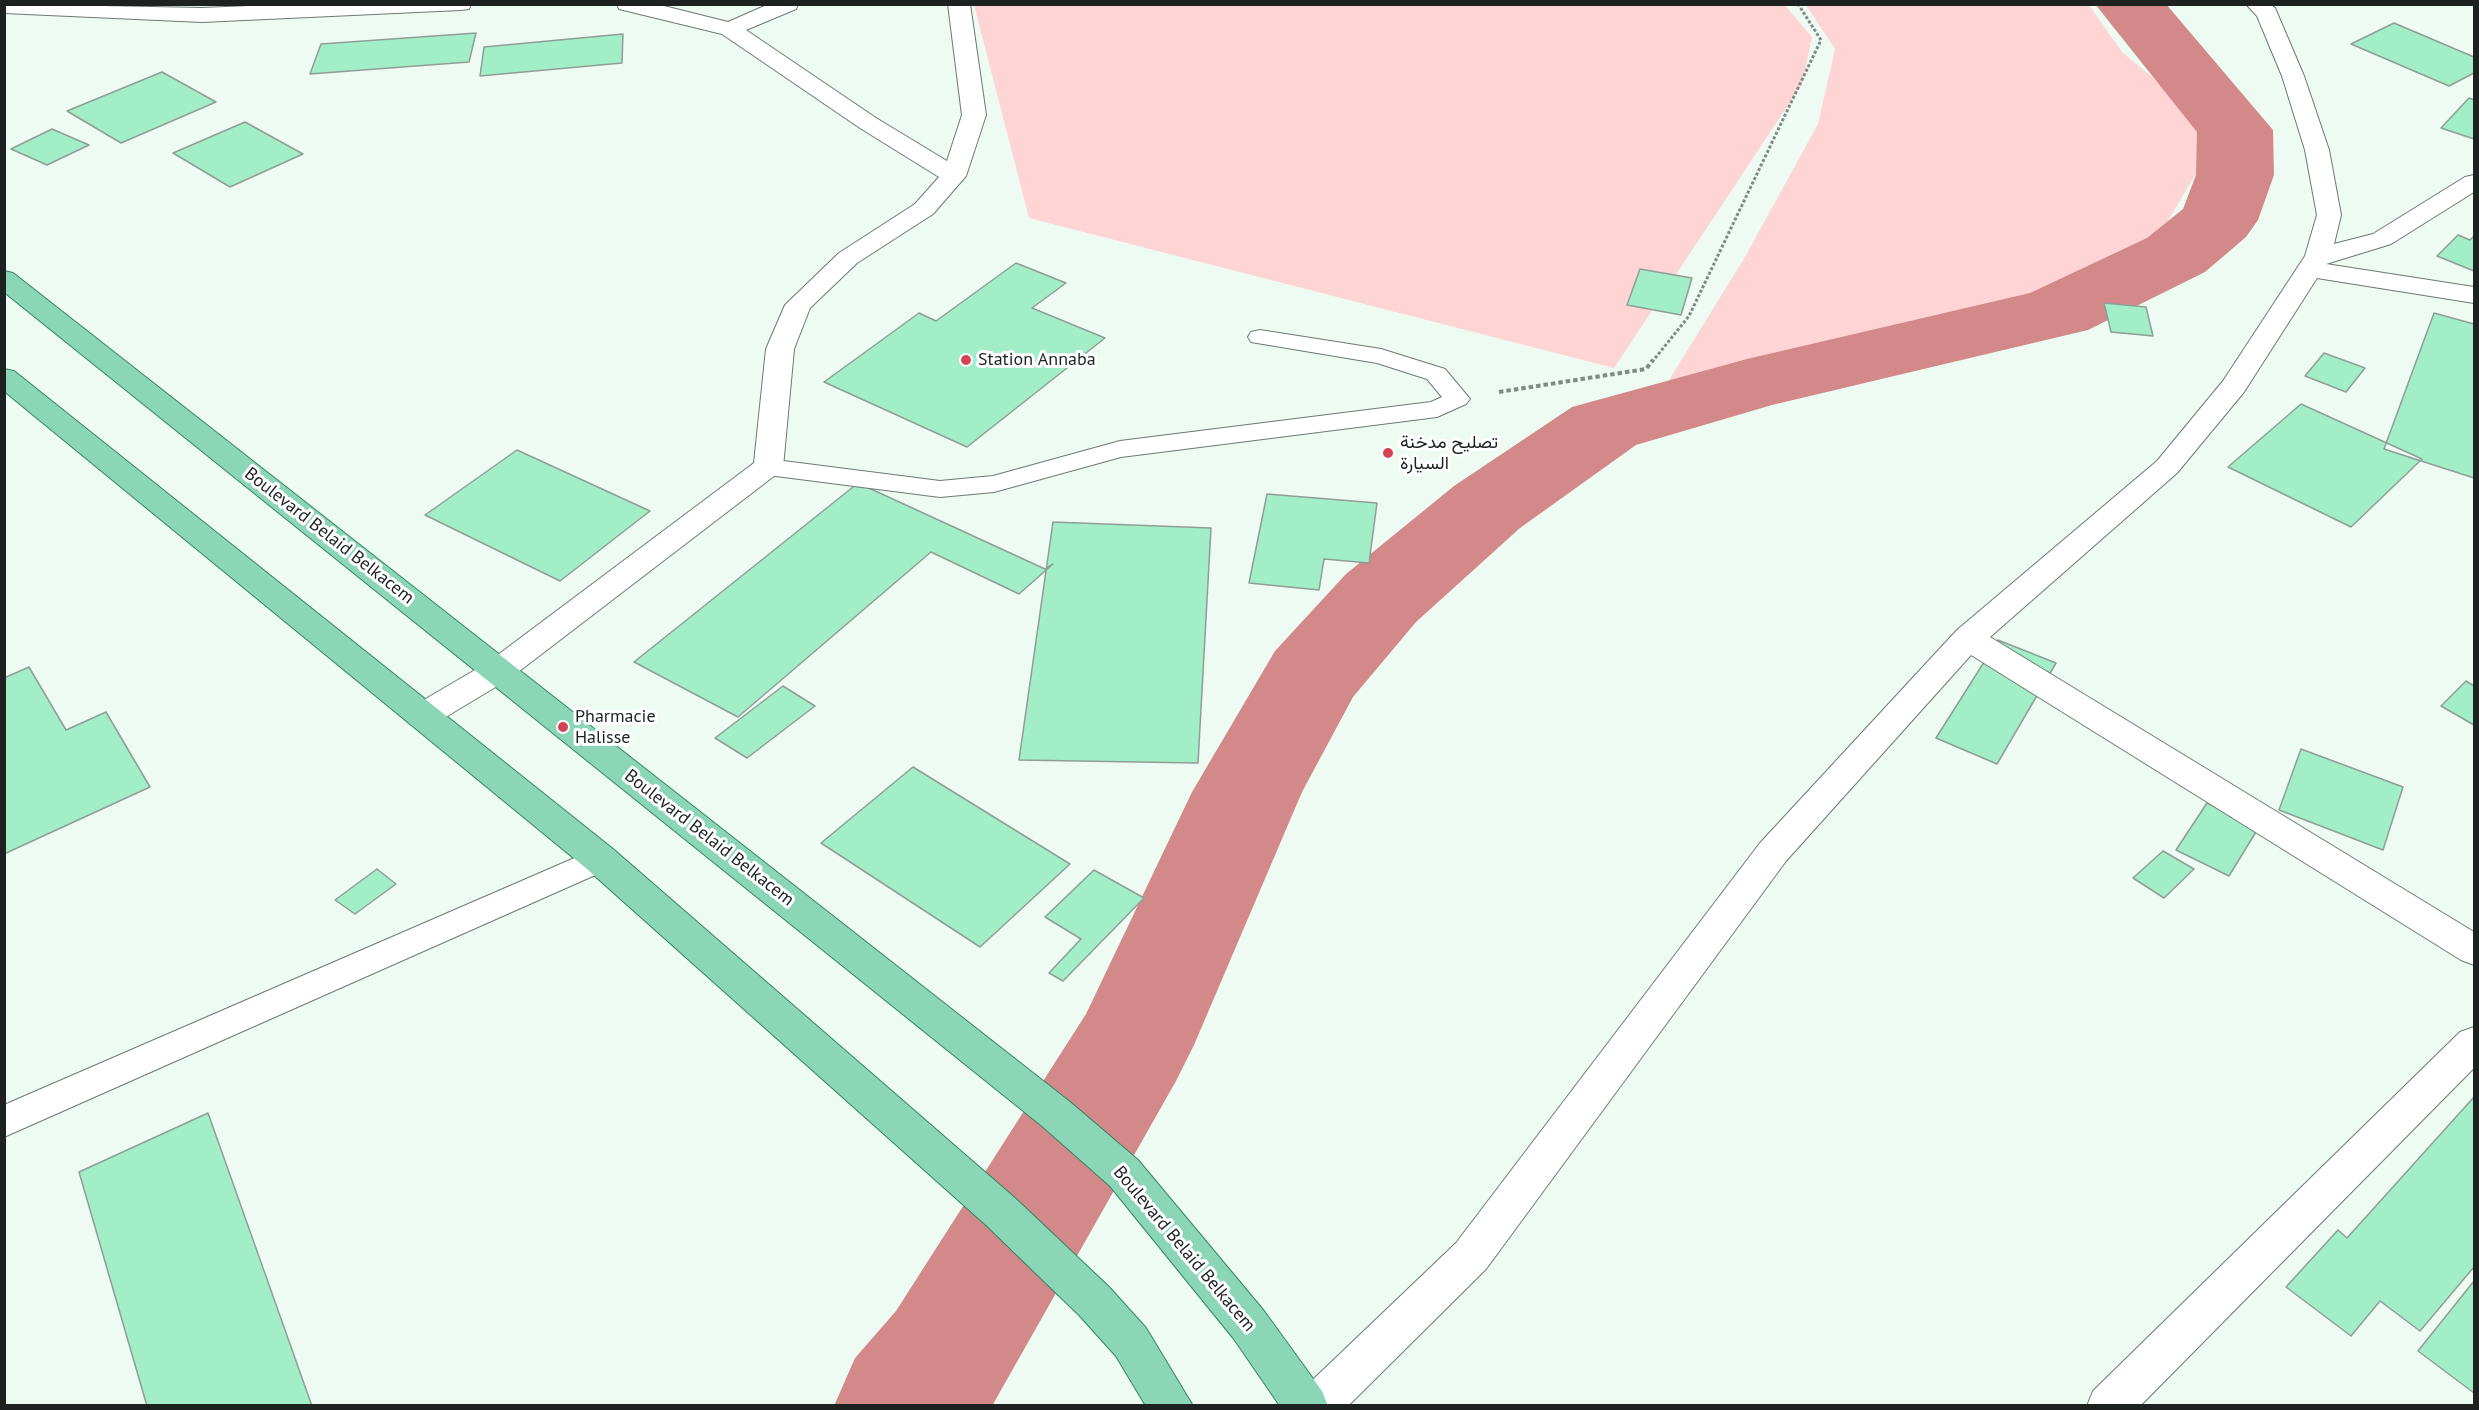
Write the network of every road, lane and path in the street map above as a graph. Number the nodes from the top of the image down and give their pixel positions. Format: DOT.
graph roads {
  1 [pos="461,4"];
  2 [pos="627,4"];
  3 [pos="788,4"];
  4 [pos="959,4"];
  5 [pos="1798,4"];
  6 [pos="2256,4"];
  7 [pos="4,7"];
  8 [pos="730,29"];
  9 [pos="954,176"];
  10 [pos="2475,182"];
  11 [pos="2314,262"];
  12 [pos="4,279"];
  13 [pos="2475,295"];
  14 [pos="1260,337"];
  15 [pos="4,378"];
  16 [pos="1457,399"];
  17 [pos="768,467"];
  18 [pos="1968,638"];
  19 [pos="498,671"];
  20 [pos="422,716"];
  21 [pos="600,859"];
  22 [pos="2475,950"];
  23 [pos="2475,1043"];
  24 [pos="4,1122"];
  25 [pos="1171,1406"];
  26 [pos="1306,1406"];
  27 [pos="1317,1406"];
  28 [pos="2109,1406"];
  1 -- 7 [label="street"];
  2 -- 8 [label="street"];
  3 -- 8 [label="street"];
  4 -- 9 [label="street"];
  5 -- 16 [label="path"];
  6 -- 11 [label="street"];
  8 -- 9 [label="street"];
  9 -- 17 [label="street"];
  10 -- 11 [label="street"];
  11 -- 13 [label="street"];
  11 -- 18 [label="street"];
  12 -- 19 [label="main road, Boulevard Belaid Belkacem"];
  14 -- 16 [label="lane"];
  15 -- 20 [label="main road"];
  16 -- 17 [label="lane"];
  17 -- 19 [label="street"];
  18 -- 22 [label="street"];
  18 -- 27 [label="street"];
  19 -- 20 [label="street"];
  19 -- 26 [label="main road, Boulevard Belaid Belkacem"];
  20 -- 21 [label="main road"];
  21 -- 24 [label="lane"];
  21 -- 25 [label="main road"];
  23 -- 28 [label="street"];
}
